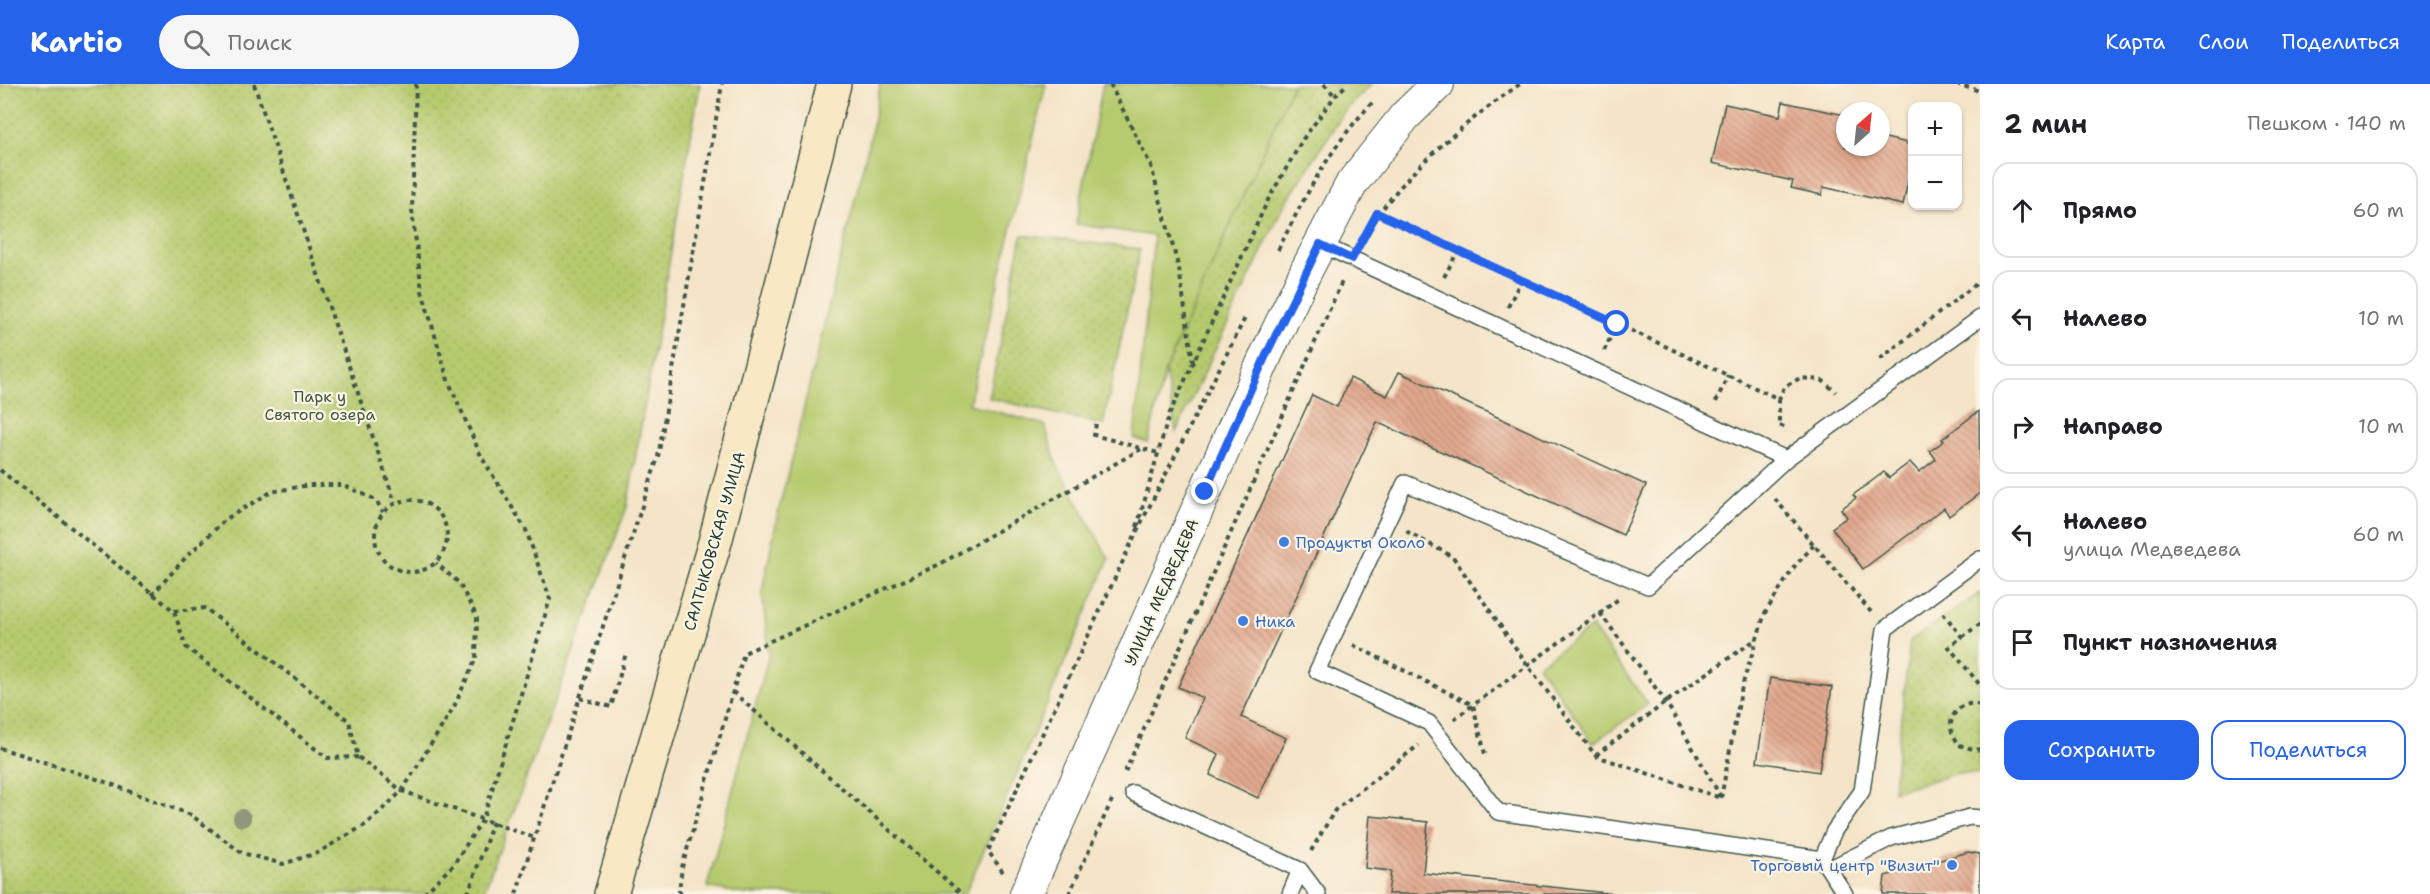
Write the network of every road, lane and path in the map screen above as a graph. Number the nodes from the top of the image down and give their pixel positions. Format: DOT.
graph roads {
  1 [pos="254,84"];
  2 [pos="416,84"];
  3 [pos="722,84"];
  4 [pos="818,84"];
  5 [pos="834,84"];
  6 [pos="1110,84"];
  7 [pos="1324,84"];
  8 [pos="1347,84"];
  9 [pos="1438,84"];
  10 [pos="1520,84"];
  11 [pos="1956,84"];
  12 [pos="1980,91"];
  13 [pos="1335,96"];
  14 [pos="1376,99"];
  15 [pos="809,185"];
  16 [pos="1377,213"];
  17 [pos="1320,244"];
  18 [pos="1277,252"];
  19 [pos="1352,259"];
  20 [pos="1980,281"];
  21 [pos="1247,314"];
  22 [pos="1980,318"];
  23 [pos="1193,362"];
  24 [pos="1874,363"];
  25 [pos="1843,387"];
  26 [pos="1779,399"];
  27 [pos="1096,424"];
  28 [pos="1813,440"];
  29 [pos="1141,449"];
  30 [pos="1158,453"];
  31 [pos="1786,459"];
  32 [pos="0,470"];
  33 [pos="1761,482"];
  34 [pos="395,503"];
  35 [pos="383,512"];
  36 [pos="1387,520"];
  37 [pos="1135,536"];
  38 [pos="1814,545"];
  39 [pos="1980,559"];
  40 [pos="436,563"];
  41 [pos="1640,583"];
  42 [pos="152,595"];
  43 [pos="1929,596"];
  44 [pos="174,611"];
  45 [pos="1600,613"];
  46 [pos="1980,624"];
  47 [pos="1885,629"];
  48 [pos="1962,637"];
  49 [pos="1757,639"];
  50 [pos="626,653"];
  51 [pos="1528,666"];
  52 [pos="1980,685"];
  53 [pos="733,692"];
  54 [pos="580,698"];
  55 [pos="1666,702"];
  56 [pos="1980,705"];
  57 [pos="1436,732"];
  58 [pos="0,748"];
  59 [pos="1980,749"];
  60 [pos="1596,756"];
  61 [pos="358,758"];
  62 [pos="1122,777"];
  63 [pos="402,791"];
  64 [pos="1133,793"];
  65 [pos="1113,798"];
  66 [pos="1721,798"];
  67 [pos="1980,818"];
  68 [pos="483,819"];
  69 [pos="493,822"];
  70 [pos="535,838"];
  71 [pos="1825,864"];
  72 [pos="1299,870"];
  73 [pos="1003,873"];
  74 [pos="424,894"];
  75 [pos="468,894"];
  76 [pos="516,894"];
  77 [pos="610,894"];
  78 [pos="681,894"];
  79 [pos="962,894"];
  80 [pos="1026,894"];
  81 [pos="1069,894"];
  82 [pos="1290,894"];
  83 [pos="1318,894"];
  84 [pos="1845,894"];
  1 -- 34 [label="path"];
  2 -- 68 [label="path"];
  3 -- 54 [label="path"];
  4 -- 15 [label="main road, САЛТЫКОВСКАЯ УЛИЦА"];
  5 -- 15 [label="main road, САЛТЫКОВСКАЯ УЛИЦА"];
  6 -- 23 [label="path"];
  7 -- 13 [label="path"];
  8 -- 13 [label="path"];
  9 -- 17 [label="street, УЛИЦА МЕДВЕДЕВА"];
  10 -- 16 [label="path"];
  11 -- 12 [label="path"];
  13 -- 23 [label="path"];
  14 -- 18 [label="path"];
  15 -- 77 [label="main road, САЛТЫКОВСКАЯ УЛИЦА"];
  16 -- 19 [label="path"];
  16 -- 26 [label="path"];
  17 -- 19 [label="lane"];
  17 -- 80 [label="street, УЛИЦА МЕДВЕДЕВА"];
  19 -- 31 [label="lane"];
  19 -- 62 [label="path"];
  20 -- 24 [label="path"];
  21 -- 37 [label="path"];
  22 -- 28 [label="lane"];
  23 -- 30 [label="path"];
  25 -- 26 [label="path"];
  26 -- 28 [label="path"];
  27 -- 29 [label="path"];
  28 -- 31 [label="lane"];
  29 -- 30 [label="path"];
  29 -- 53 [label="path"];
  30 -- 37 [label="path"];
  31 -- 33 [label="lane"];
  32 -- 42 [label="path"];
  33 -- 38 [label="path"];
  33 -- 41 [label="lane"];
  34 -- 35 [label="path"];
  34 -- 40 [label="path"];
  35 -- 40 [label="path"];
  35 -- 42 [label="path"];
  36 -- 41 [label="lane"];
  36 -- 51 [label="path"];
  36 -- 57 [label="lane"];
  37 -- 73 [label="path"];
  38 -- 47 [label="path"];
  38 -- 49 [label="path"];
  39 -- 43 [label="lane"];
  40 -- 63 [label="path"];
  41 -- 45 [label="path"];
  42 -- 44 [label="path"];
  43 -- 47 [label="lane"];
  43 -- 48 [label="path"];
  44 -- 61 [label="path"];
  44 -- 61 [label="path"];
  45 -- 51 [label="path"];
  45 -- 55 [label="path"];
  46 -- 48 [label="path"];
  47 -- 71 [label="lane"];
  48 -- 52 [label="path"];
  49 -- 55 [label="path"];
  49 -- 66 [label="path"];
  50 -- 54 [label="path"];
  51 -- 57 [label="path"];
  51 -- 60 [label="path"];
  53 -- 78 [label="path"];
  53 -- 79 [label="path"];
  54 -- 70 [label="path"];
  55 -- 60 [label="path"];
  55 -- 66 [label="path"];
  56 -- 59 [label="path"];
  57 -- 71 [label="lane"];
  57 -- 72 [label="path"];
  58 -- 63 [label="path"];
  60 -- 66 [label="path"];
  61 -- 63 [label="path"];
  63 -- 68 [label="path"];
  64 -- 72 [label="lane"];
  65 -- 81 [label="path"];
  67 -- 71 [label="lane"];
  68 -- 69 [label="path"];
  68 -- 74 [label="path"];
  69 -- 70 [label="path"];
  69 -- 75 [label="path"];
  70 -- 76 [label="path"];
  71 -- 84 [label="lane"];
  72 -- 82 [label="lane"];
  72 -- 83 [label="lane"];
}
